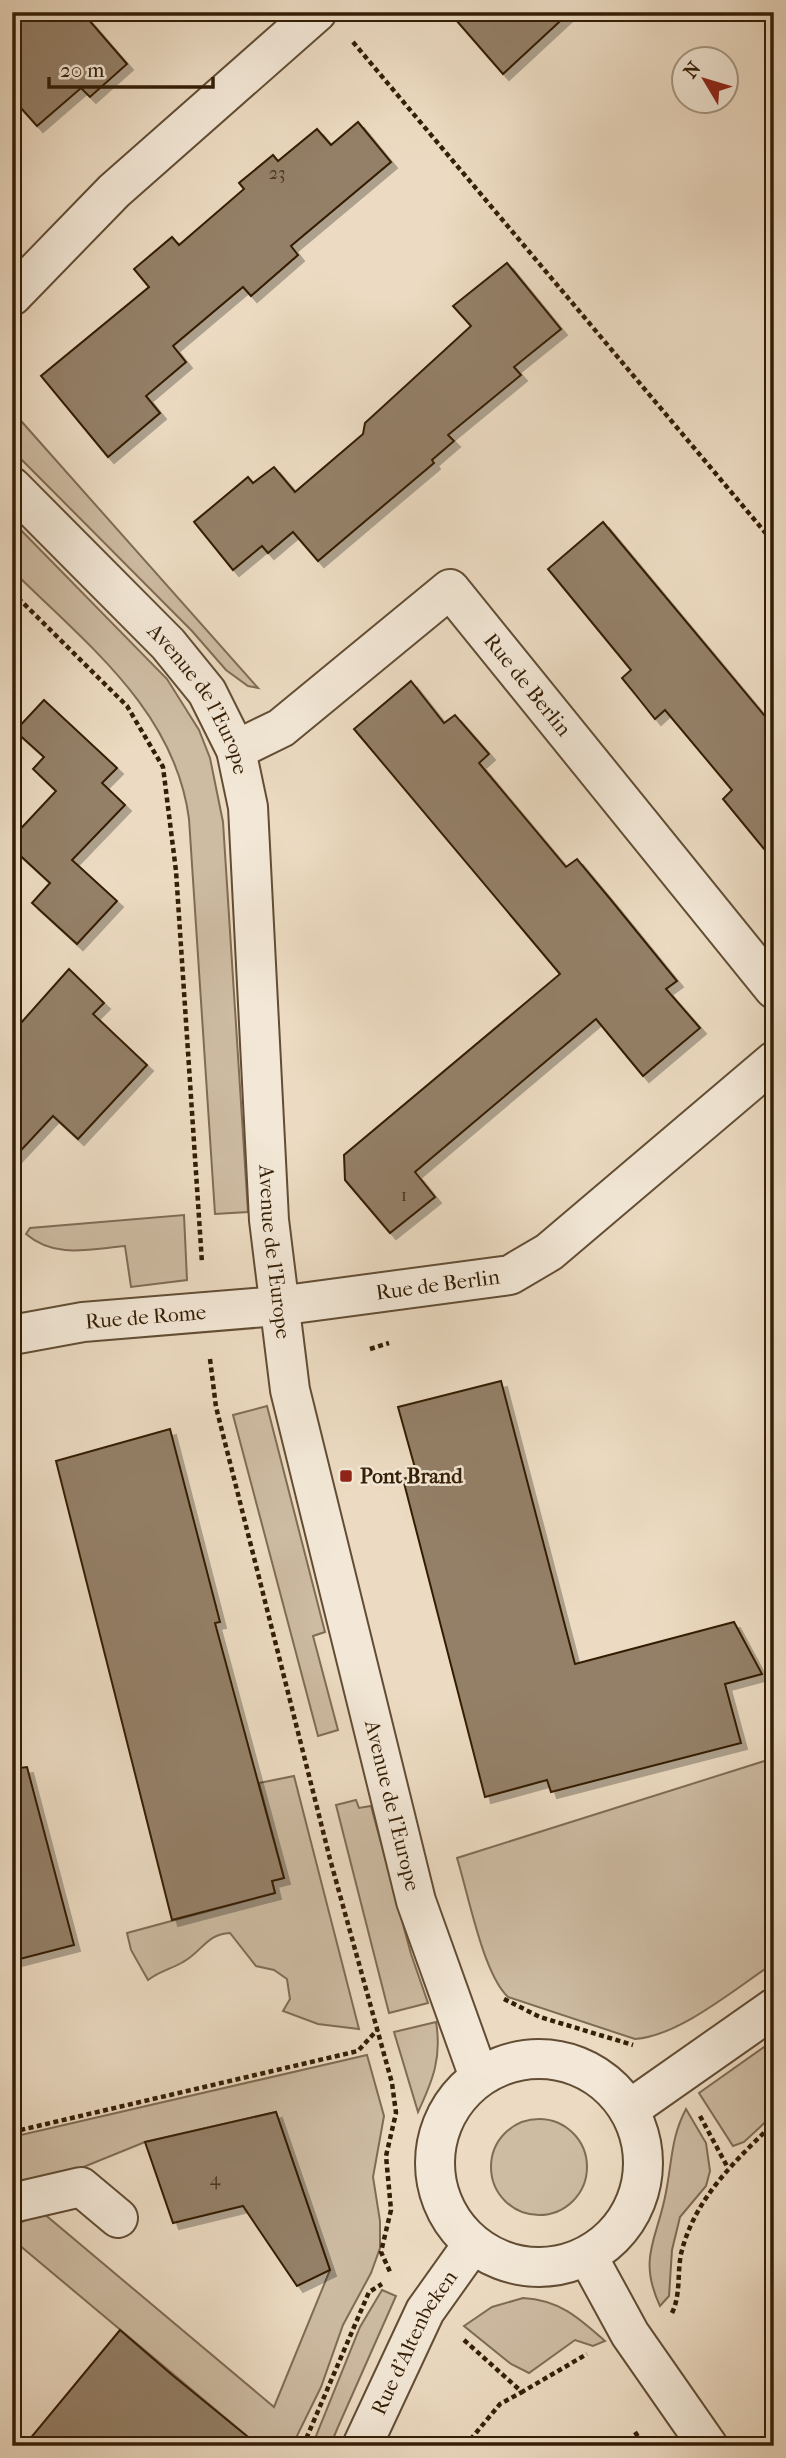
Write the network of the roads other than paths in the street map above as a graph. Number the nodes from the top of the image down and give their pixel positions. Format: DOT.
graph roads {
  1 [pos="317,12"];
  2 [pos="12,296"];
  3 [pos="12,487"];
  4 [pos="236,750"];
  5 [pos="774,989"];
  6 [pos="774,1061"];
  7 [pos="278,1306"];
  8 [pos="12,1335"];
  9 [pos="774,2008"];
  10 [pos="479,2077"];
  11 [pos="629,2109"];
  12 [pos="12,2203"];
  13 [pos="118,2218"];
  14 [pos="472,2245"];
  15 [pos="588,2257"];
  16 [pos="362,2446"];
  17 [pos="708,2446"];
  1 -- 2 [label="street"];
  3 -- 4 [label="street, Avenue de l'Europe"];
  4 -- 5 [label="street, Rue de Berlin"];
  4 -- 7 [label="street, Avenue de l'Europe"];
  6 -- 7 [label="street, Rue de Berlin"];
  7 -- 8 [label="street, Rue de Rome"];
  7 -- 10 [label="street, Avenue de l'Europe"];
  9 -- 11 [label="street"];
  10 -- 11 [label="street"];
  10 -- 14 [label="street"];
  11 -- 15 [label="street"];
  12 -- 13 [label="street"];
  14 -- 15 [label="street"];
  14 -- 16 [label="street, Rue d'Altenbeken"];
  15 -- 17 [label="street"];
}
